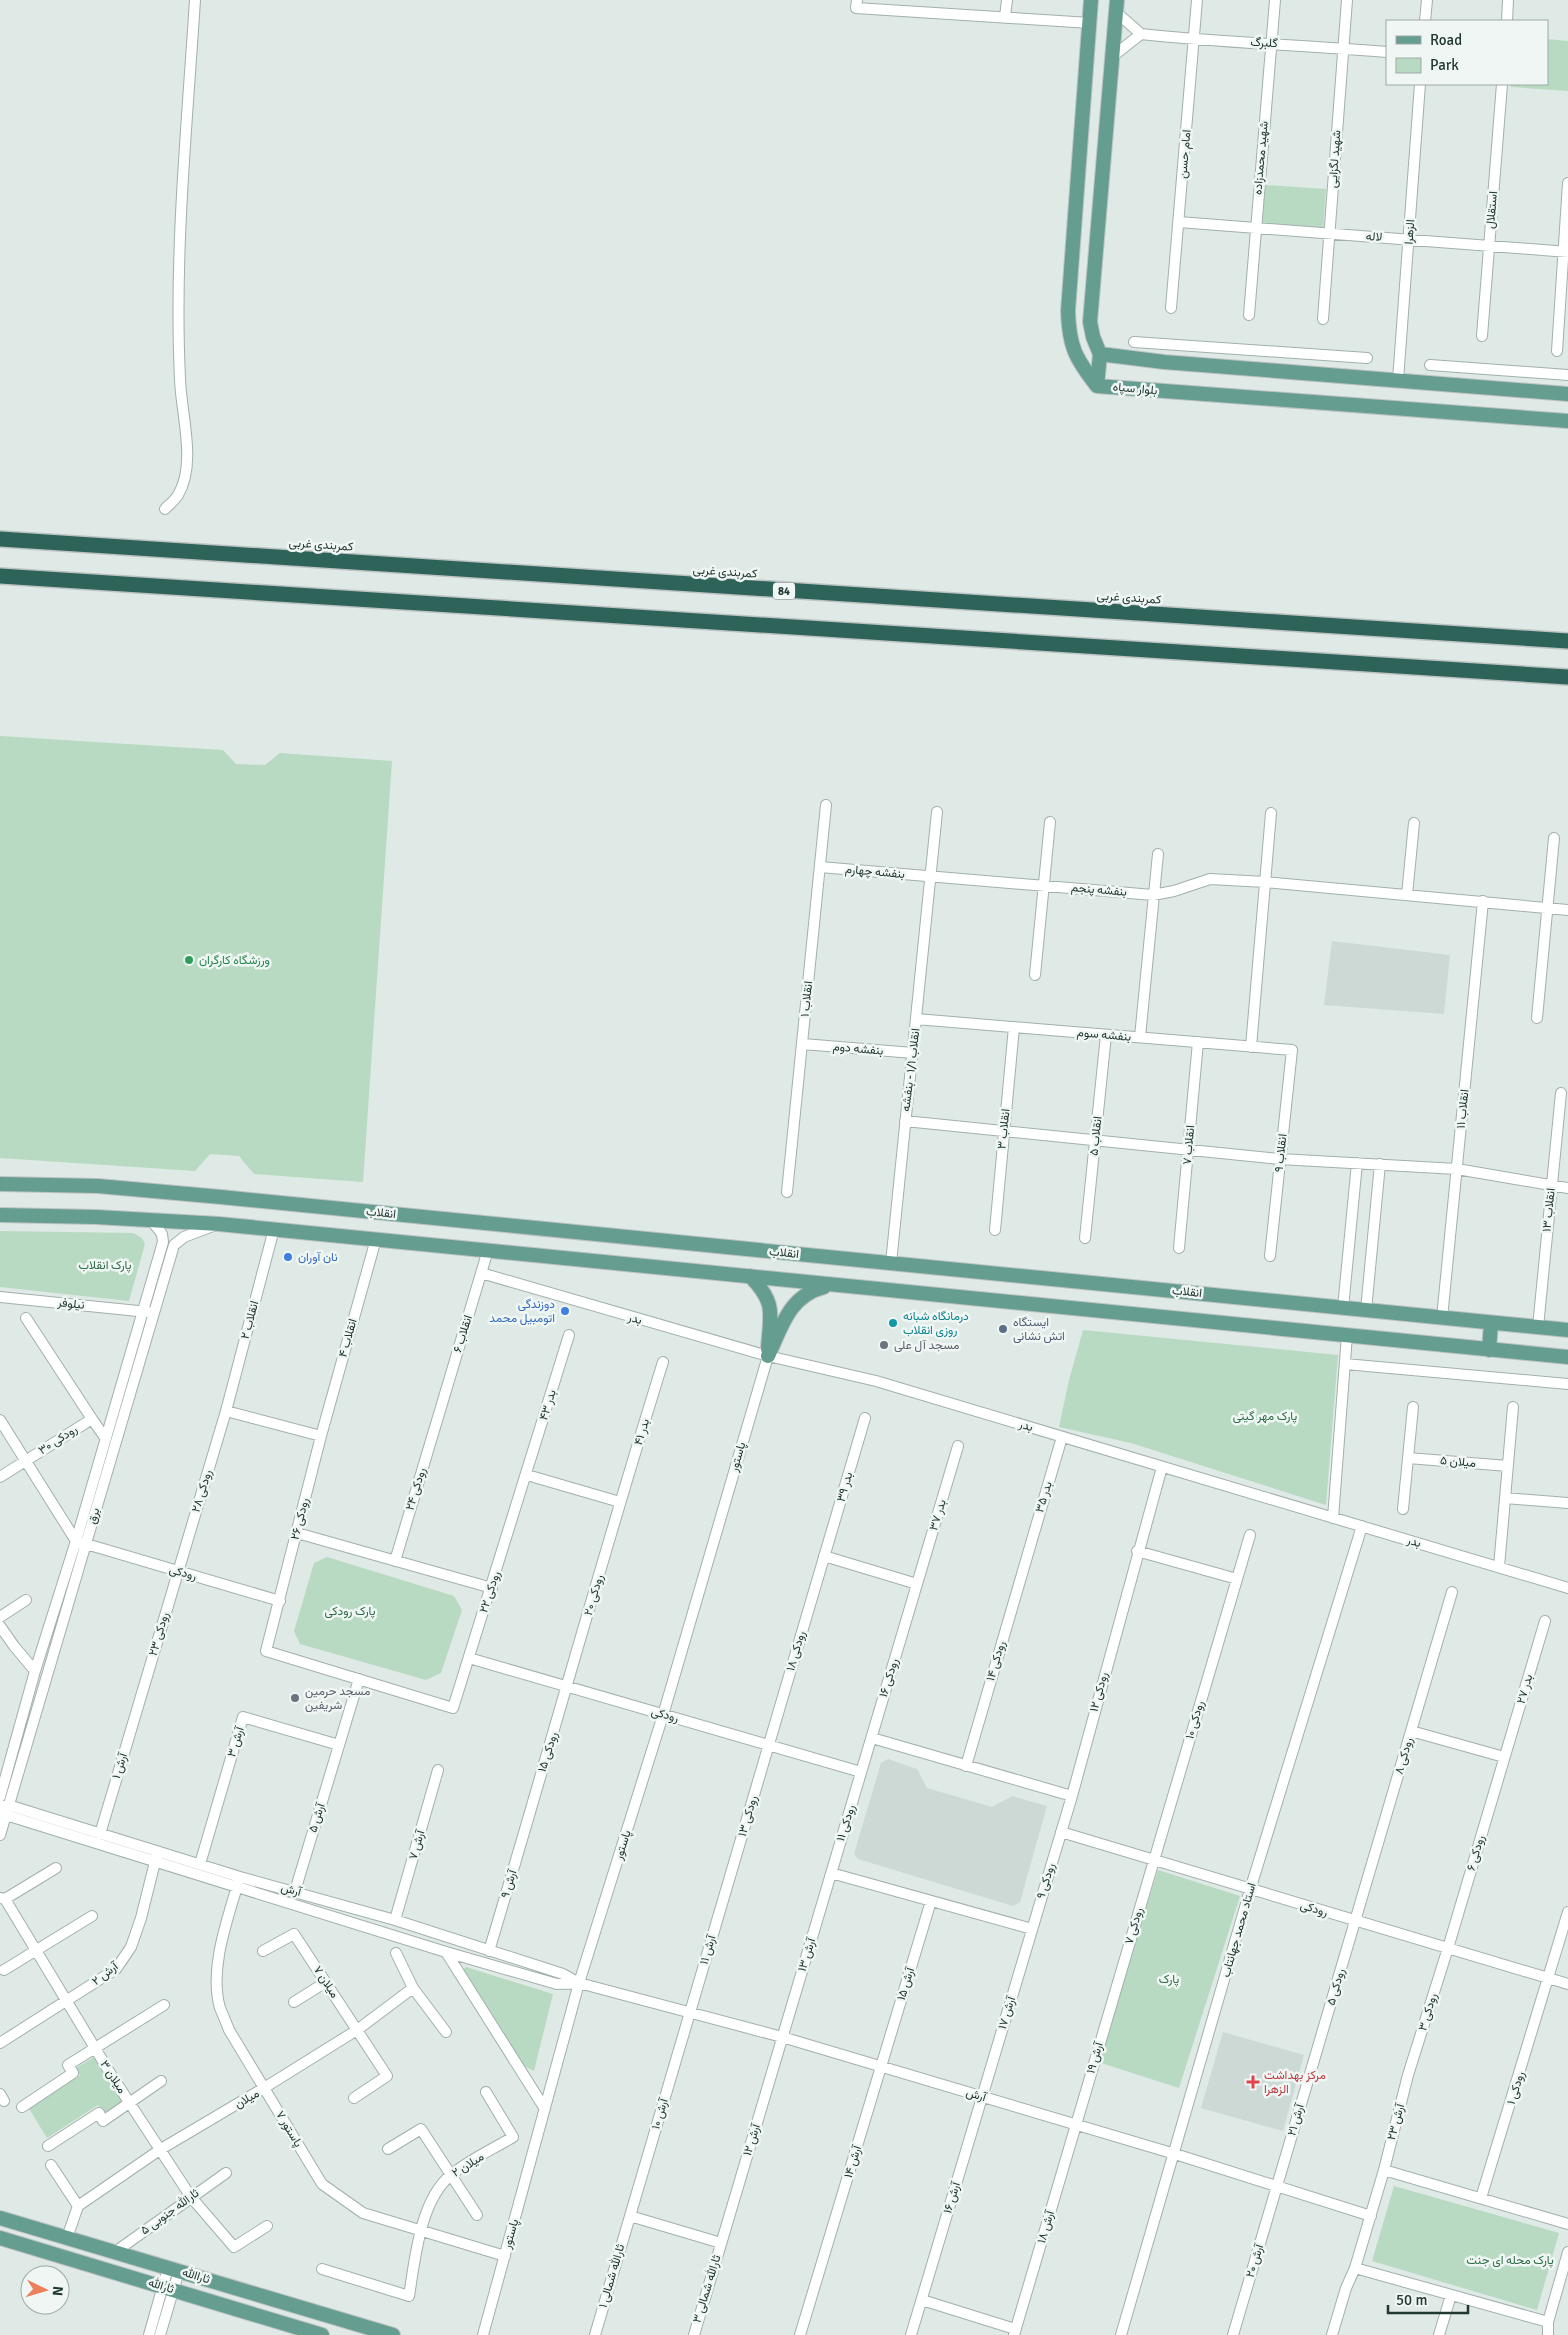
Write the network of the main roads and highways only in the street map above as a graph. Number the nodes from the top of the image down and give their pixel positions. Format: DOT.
graph roads {
  1 [pos="1092,0"];
  2 [pos="1117,6"];
  3 [pos="1100,354"];
  4 [pos="1097,386"];
  5 [pos="1568,394"];
  6 [pos="1568,421"];
  7 [pos="0,539"];
  8 [pos="0,576"];
  9 [pos="1568,641"];
  10 [pos="1568,678"];
  11 [pos="0,1184"];
  12 [pos="0,1215"];
  13 [pos="750,1276"];
  14 [pos="832,1284"];
  15 [pos="1491,1323"];
  16 [pos="1568,1330"];
  17 [pos="1489,1350"];
  18 [pos="1568,1357"];
  19 [pos="0,2218"];
  20 [pos="0,2238"];
  21 [pos="322,2335"];
  22 [pos="393,2335"];
  1 -- 4 [label="main road, بلوار سپاه"];
  2 -- 3 [label="main road"];
  3 -- 4 [label="main road"];
  3 -- 5 [label="main road"];
  4 -- 6 [label="main road, بلوار سپاه"];
  7 -- 9 [label="highway, کمربندی غربی / 84"];
  8 -- 10 [label="highway"];
  11 -- 15 [label="main road, انقلاب"];
  12 -- 13 [label="main road"];
  13 -- 14 [label="main road"];
  13 -- 14 [label="main road"];
  14 -- 17 [label="main road"];
  15 -- 16 [label="main road, انقلاب"];
  15 -- 17 [label="main road"];
  17 -- 18 [label="main road"];
  19 -- 22 [label="main road, ثاراالله"];
  20 -- 21 [label="main road, ثارالله"];
}
